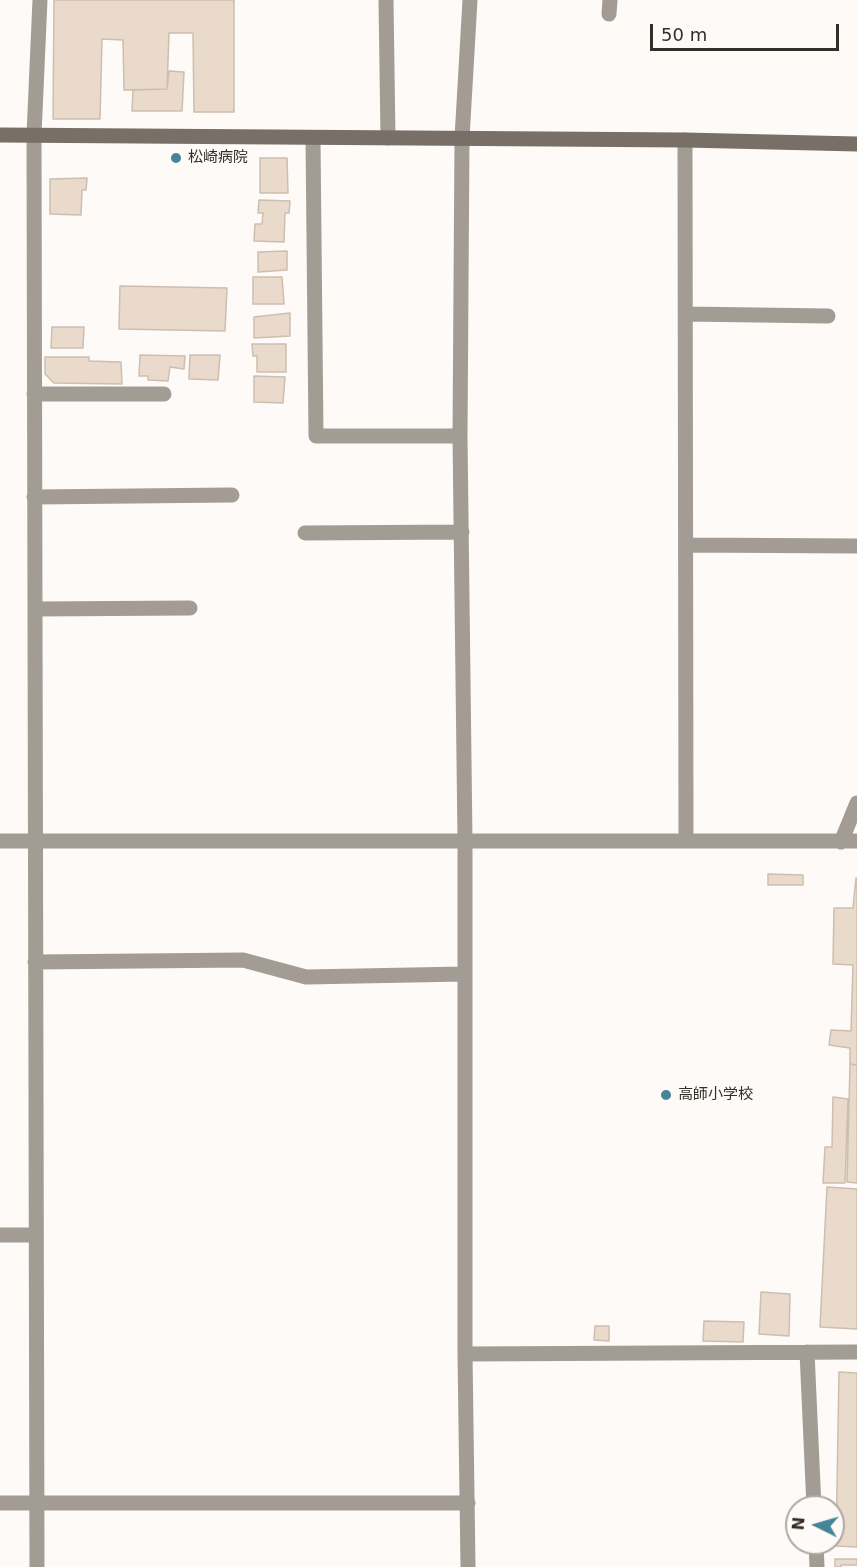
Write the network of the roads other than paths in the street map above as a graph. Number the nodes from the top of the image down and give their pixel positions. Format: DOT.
graph roads {
  1 [pos="40,0"];
  2 [pos="386,0"];
  3 [pos="470,0"];
  4 [pos="0,135"];
  5 [pos="34,135"];
  6 [pos="388,138"];
  7 [pos="462,138"];
  8 [pos="313,139"];
  9 [pos="685,140"];
  10 [pos="857,144"];
  11 [pos="686,314"];
  12 [pos="828,316"];
  13 [pos="34,394"];
  14 [pos="164,394"];
  15 [pos="460,436"];
  16 [pos="232,495"];
  17 [pos="34,497"];
  18 [pos="462,532"];
  19 [pos="305,533"];
  20 [pos="687,544"];
  21 [pos="857,546"];
  22 [pos="190,608"];
  23 [pos="34,609"];
  24 [pos="857,803"];
  25 [pos="34,840"];
  26 [pos="0,841"];
  27 [pos="465,841"];
  28 [pos="686,841"];
  29 [pos="857,841"];
  30 [pos="841,842"];
  31 [pos="35,962"];
  32 [pos="465,974"];
  33 [pos="0,1235"];
  34 [pos="36,1235"];
  35 [pos="807,1352"];
  36 [pos="857,1352"];
  37 [pos="465,1354"];
  38 [pos="813,1495"];
  39 [pos="0,1503"];
  40 [pos="37,1503"];
  41 [pos="468,1503"];
  42 [pos="37,1567"];
  43 [pos="468,1567"];
  1 -- 5 [label="street"];
  2 -- 6 [label="street"];
  3 -- 7 [label="street"];
  4 -- 5 [label="street"];
  5 -- 8 [label="street"];
  5 -- 13 [label="street"];
  6 -- 7 [label="street"];
  6 -- 8 [label="street"];
  7 -- 9 [label="street"];
  7 -- 15 [label="street"];
  8 -- 15 [label="street"];
  9 -- 10 [label="street"];
  9 -- 11 [label="street"];
  11 -- 12 [label="street"];
  11 -- 20 [label="street"];
  13 -- 14 [label="street"];
  13 -- 17 [label="street"];
  15 -- 18 [label="street"];
  16 -- 17 [label="street"];
  17 -- 23 [label="street"];
  18 -- 19 [label="street"];
  18 -- 27 [label="street"];
  20 -- 21 [label="street"];
  20 -- 28 [label="street"];
  22 -- 23 [label="street"];
  23 -- 25 [label="street"];
  24 -- 30 [label="street"];
  25 -- 26 [label="street"];
  25 -- 27 [label="street"];
  25 -- 31 [label="street"];
  27 -- 28 [label="street"];
  27 -- 32 [label="street"];
  28 -- 30 [label="street"];
  29 -- 30 [label="street"];
  31 -- 32 [label="street"];
  31 -- 34 [label="street"];
  32 -- 37 [label="street"];
  33 -- 34 [label="street"];
  34 -- 40 [label="street"];
  35 -- 36 [label="street"];
  35 -- 37 [label="street"];
  35 -- 38 [label="street"];
  37 -- 41 [label="street"];
  39 -- 40 [label="street"];
  40 -- 41 [label="street"];
  40 -- 42 [label="street"];
  41 -- 43 [label="street"];
}
